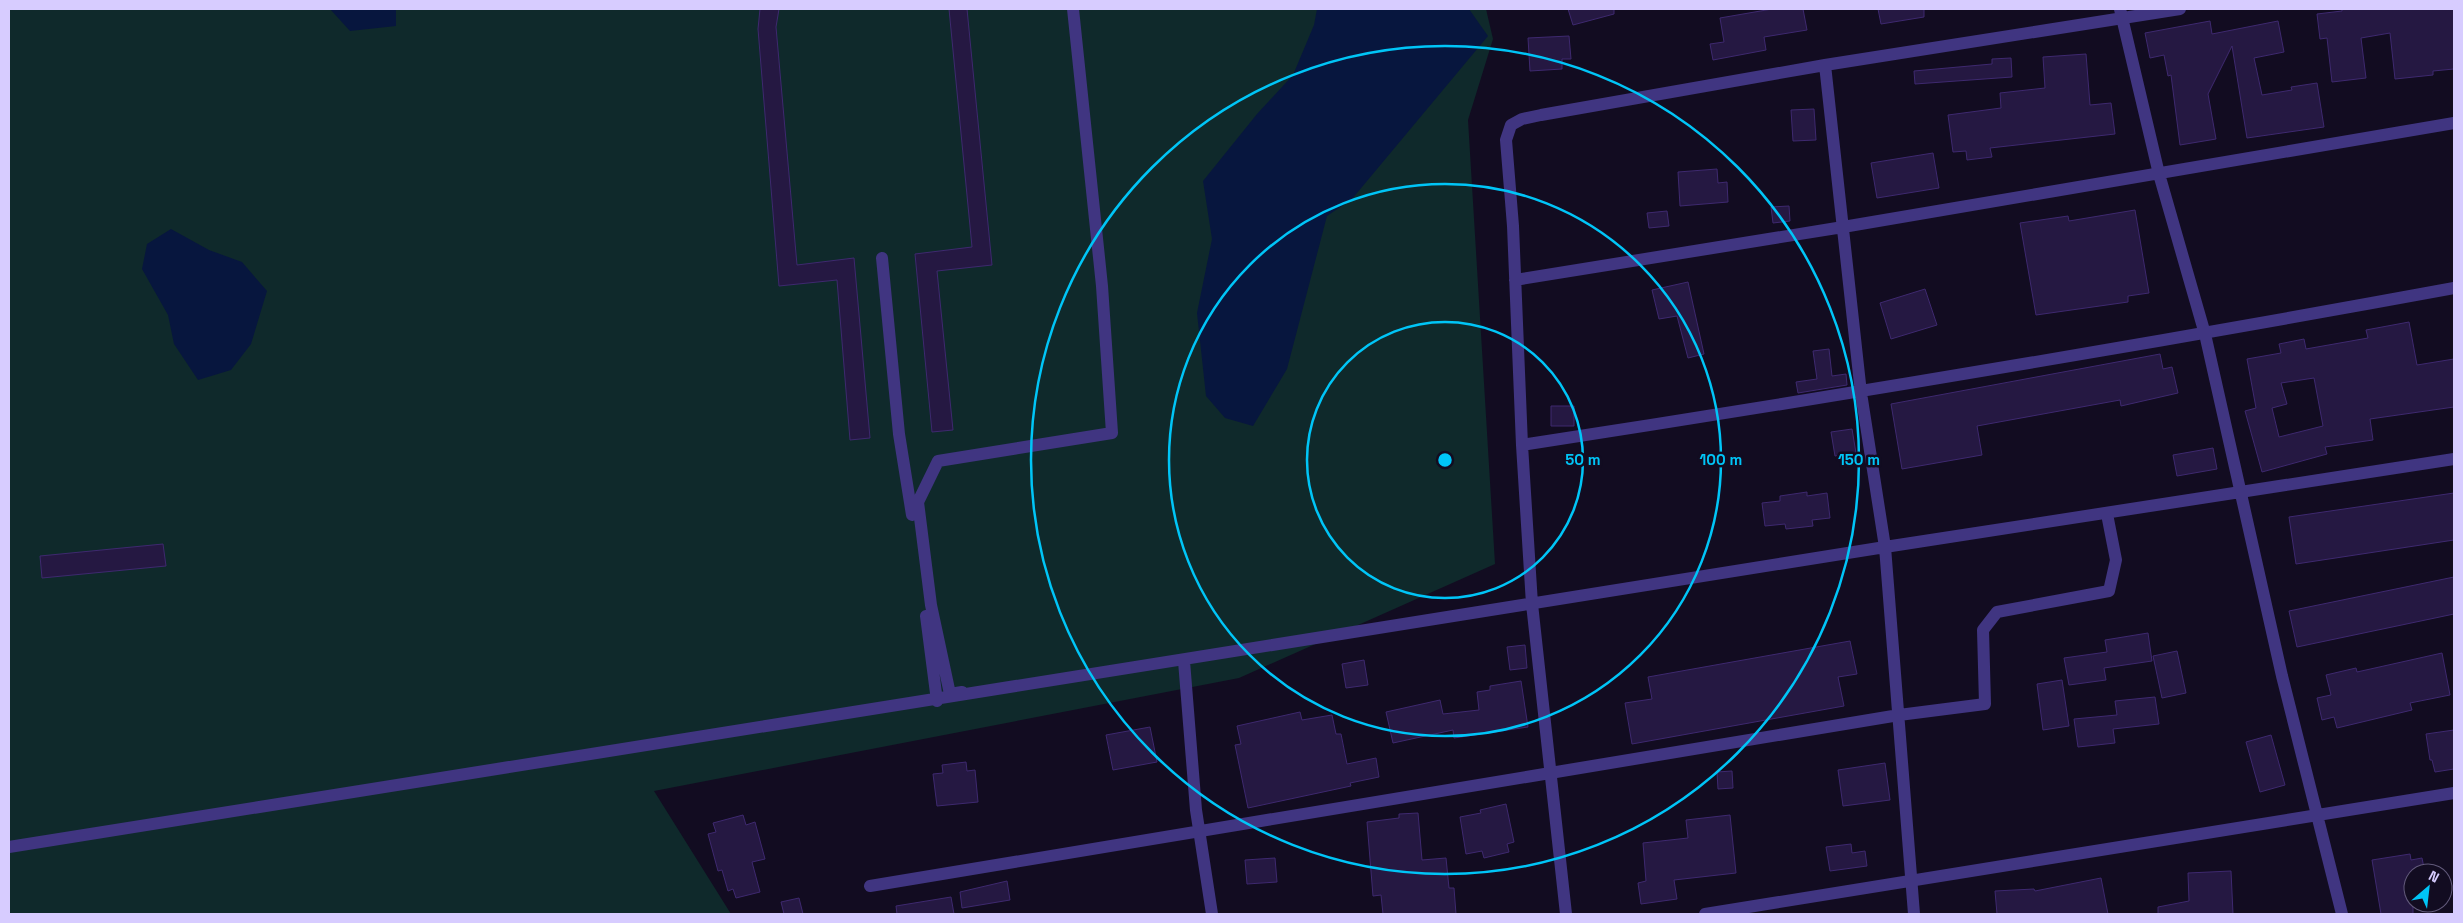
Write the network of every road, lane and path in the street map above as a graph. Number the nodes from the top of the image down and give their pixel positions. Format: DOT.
graph roads {
  1 [pos="1073,9"];
  2 [pos="2180,9"];
  3 [pos="2121,14"];
  4 [pos="1825,65"];
  5 [pos="2454,123"];
  6 [pos="2159,174"];
  7 [pos="1843,227"];
  8 [pos="882,258"];
  9 [pos="1515,280"];
  10 [pos="2454,288"];
  11 [pos="2205,334"];
  12 [pos="1861,392"];
  13 [pos="1522,445"];
  14 [pos="2454,459"];
  15 [pos="2242,494"];
  16 [pos="2107,514"];
  17 [pos="1885,547"];
  18 [pos="1532,604"];
  19 [pos="1271,646"];
  20 [pos="1184,661"];
  21 [pos="937,701"];
  22 [pos="1899,714"];
  23 [pos="1551,773"];
  24 [pos="2454,793"];
  25 [pos="2316,814"];
  26 [pos="1198,831"];
  27 [pos="9,847"];
  28 [pos="1912,882"];
  29 [pos="870,886"];
  30 [pos="1212,914"];
  31 [pos="1566,914"];
  32 [pos="1705,914"];
  33 [pos="1914,914"];
  34 [pos="2342,914"];
  1 -- 19 [label="street"];
  2 -- 3 [label="street"];
  3 -- 4 [label="street"];
  3 -- 6 [label="street"];
  4 -- 7 [label="street"];
  4 -- 9 [label="street"];
  5 -- 6 [label="street"];
  6 -- 7 [label="street"];
  6 -- 11 [label="street"];
  7 -- 9 [label="street"];
  7 -- 12 [label="street"];
  8 -- 21 [label="street"];
  9 -- 13 [label="street"];
  10 -- 11 [label="street"];
  11 -- 12 [label="street"];
  11 -- 15 [label="street"];
  12 -- 13 [label="street"];
  12 -- 17 [label="street"];
  13 -- 18 [label="street"];
  14 -- 15 [label="street"];
  15 -- 16 [label="street"];
  15 -- 25 [label="street"];
  16 -- 17 [label="street"];
  16 -- 22 [label="street"];
  17 -- 18 [label="street"];
  17 -- 22 [label="street"];
  18 -- 19 [label="street"];
  18 -- 23 [label="street"];
  19 -- 20 [label="street"];
  20 -- 21 [label="street"];
  20 -- 26 [label="street"];
  21 -- 27 [label="street"];
  22 -- 23 [label="street"];
  22 -- 28 [label="street"];
  23 -- 26 [label="street"];
  23 -- 31 [label="street"];
  24 -- 25 [label="street"];
  25 -- 28 [label="street"];
  25 -- 34 [label="street"];
  26 -- 29 [label="street"];
  26 -- 30 [label="street"];
  28 -- 32 [label="street"];
  28 -- 33 [label="street"];
}
